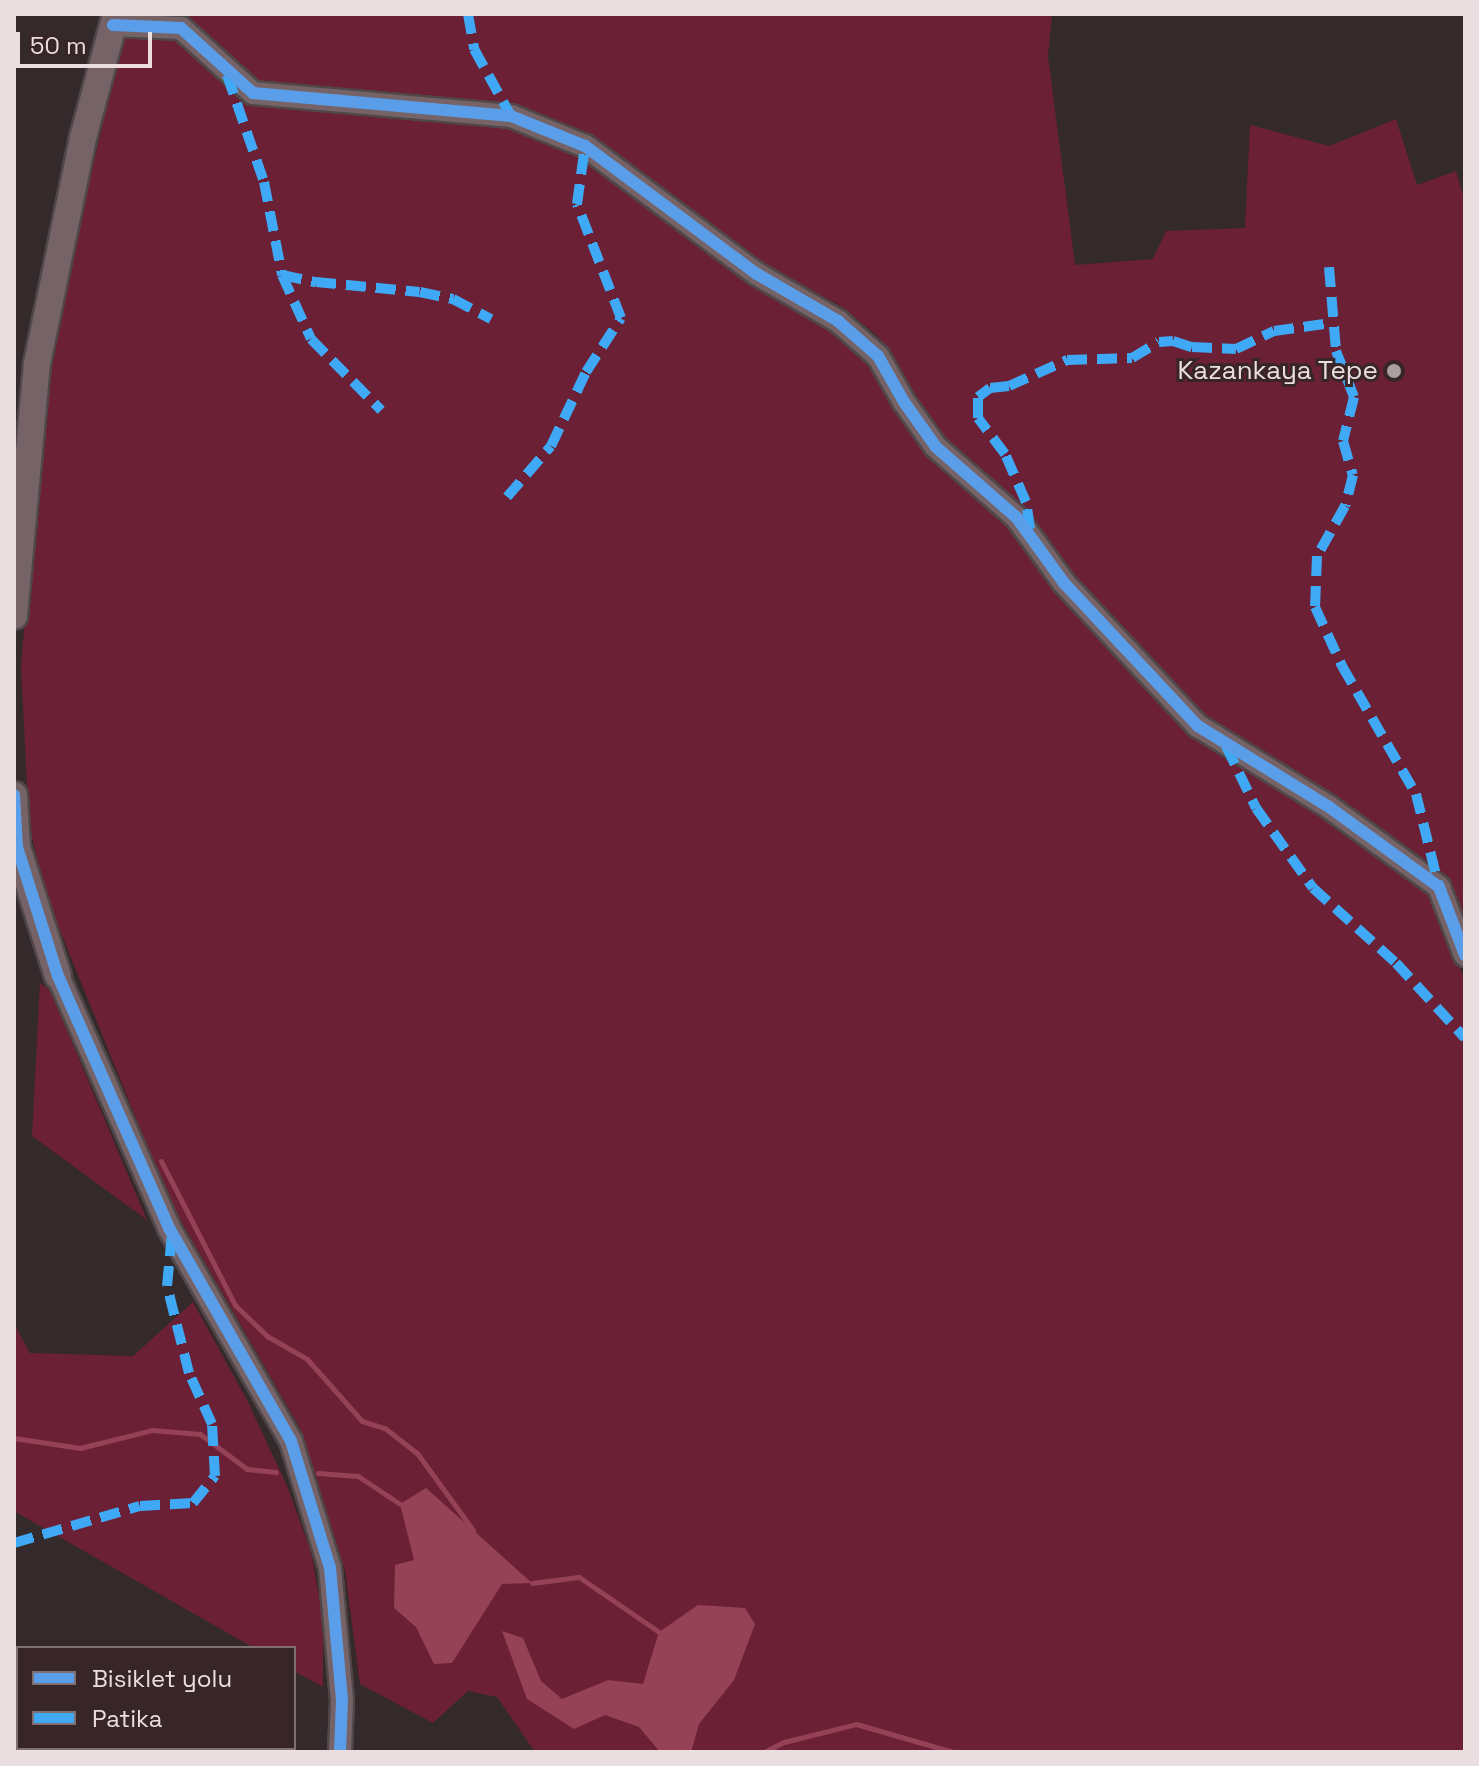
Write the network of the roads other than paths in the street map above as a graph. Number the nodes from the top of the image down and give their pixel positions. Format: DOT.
graph roads {
  1 [pos="115,19"];
  2 [pos="14,616"];
  3 [pos="14,795"];
  4 [pos="1465,955"];
  5 [pos="58,976"];
  6 [pos="340,1752"];
  1 -- 2 [label="street"];
  1 -- 4 [label="street"];
  3 -- 5 [label="street"];
  5 -- 6 [label="street"];
}
